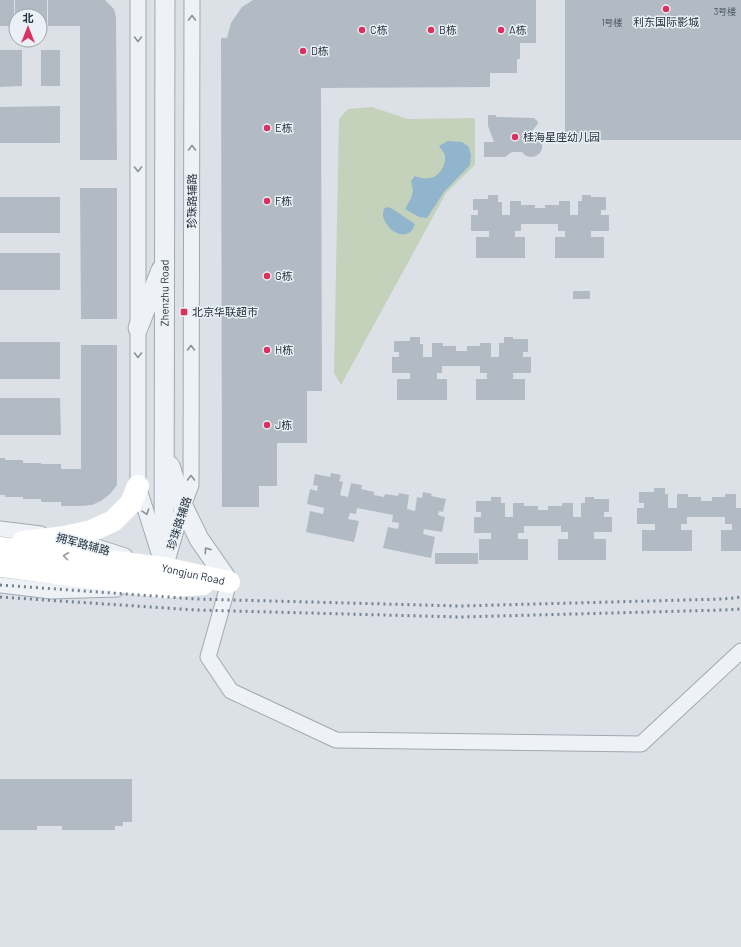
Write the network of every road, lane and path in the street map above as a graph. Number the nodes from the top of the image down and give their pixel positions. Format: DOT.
graph roads {
  1 [pos="138,0"];
  2 [pos="165,0"];
  3 [pos="192,0"];
  4 [pos="165,261"];
  5 [pos="138,328"];
  6 [pos="165,448"];
  7 [pos="138,486"];
  8 [pos="183,506"];
  9 [pos="0,529"];
  10 [pos="65,537"];
  11 [pos="0,546"];
  12 [pos="0,566"];
  13 [pos="164,578"];
  14 [pos="229,582"];
  15 [pos="0,585"];
  16 [pos="741,651"];
  1 -- 5 [label="street, 珍珠路辅路, one-way"];
  2 -- 4 [label="street, Zhenzhu Road"];
  8 -- 3 [label="street, 珍珠路辅路, one-way"];
  4 -- 5 [label="street"];
  4 -- 6 [label="street, Zhenzhu Road"];
  5 -- 7 [label="street, 珍珠路辅路, one-way"];
  6 -- 8 [label="street"];
  6 -- 13 [label="street, Zhenzhu Road"];
  7 -- 10 [label="main road"];
  7 -- 13 [label="street, 珍珠路辅路, one-way"];
  8 -- 13 [label="street, 珍珠路辅路"];
  14 -- 8 [label="street, one-way"];
  9 -- 10 [label="street, 拥军路辅路"];
  10 -- 11 [label="main road"];
  10 -- 13 [label="street, 拥军路辅路"];
  13 -- 11 [label="main road, Yongjun Road, one-way"];
  12 -- 13 [label="main road, Yongjun Road"];
  13 -- 14 [label="main road, Yongjun Road"];
  13 -- 15 [label="street"];
  14 -- 16 [label="street"];
}
